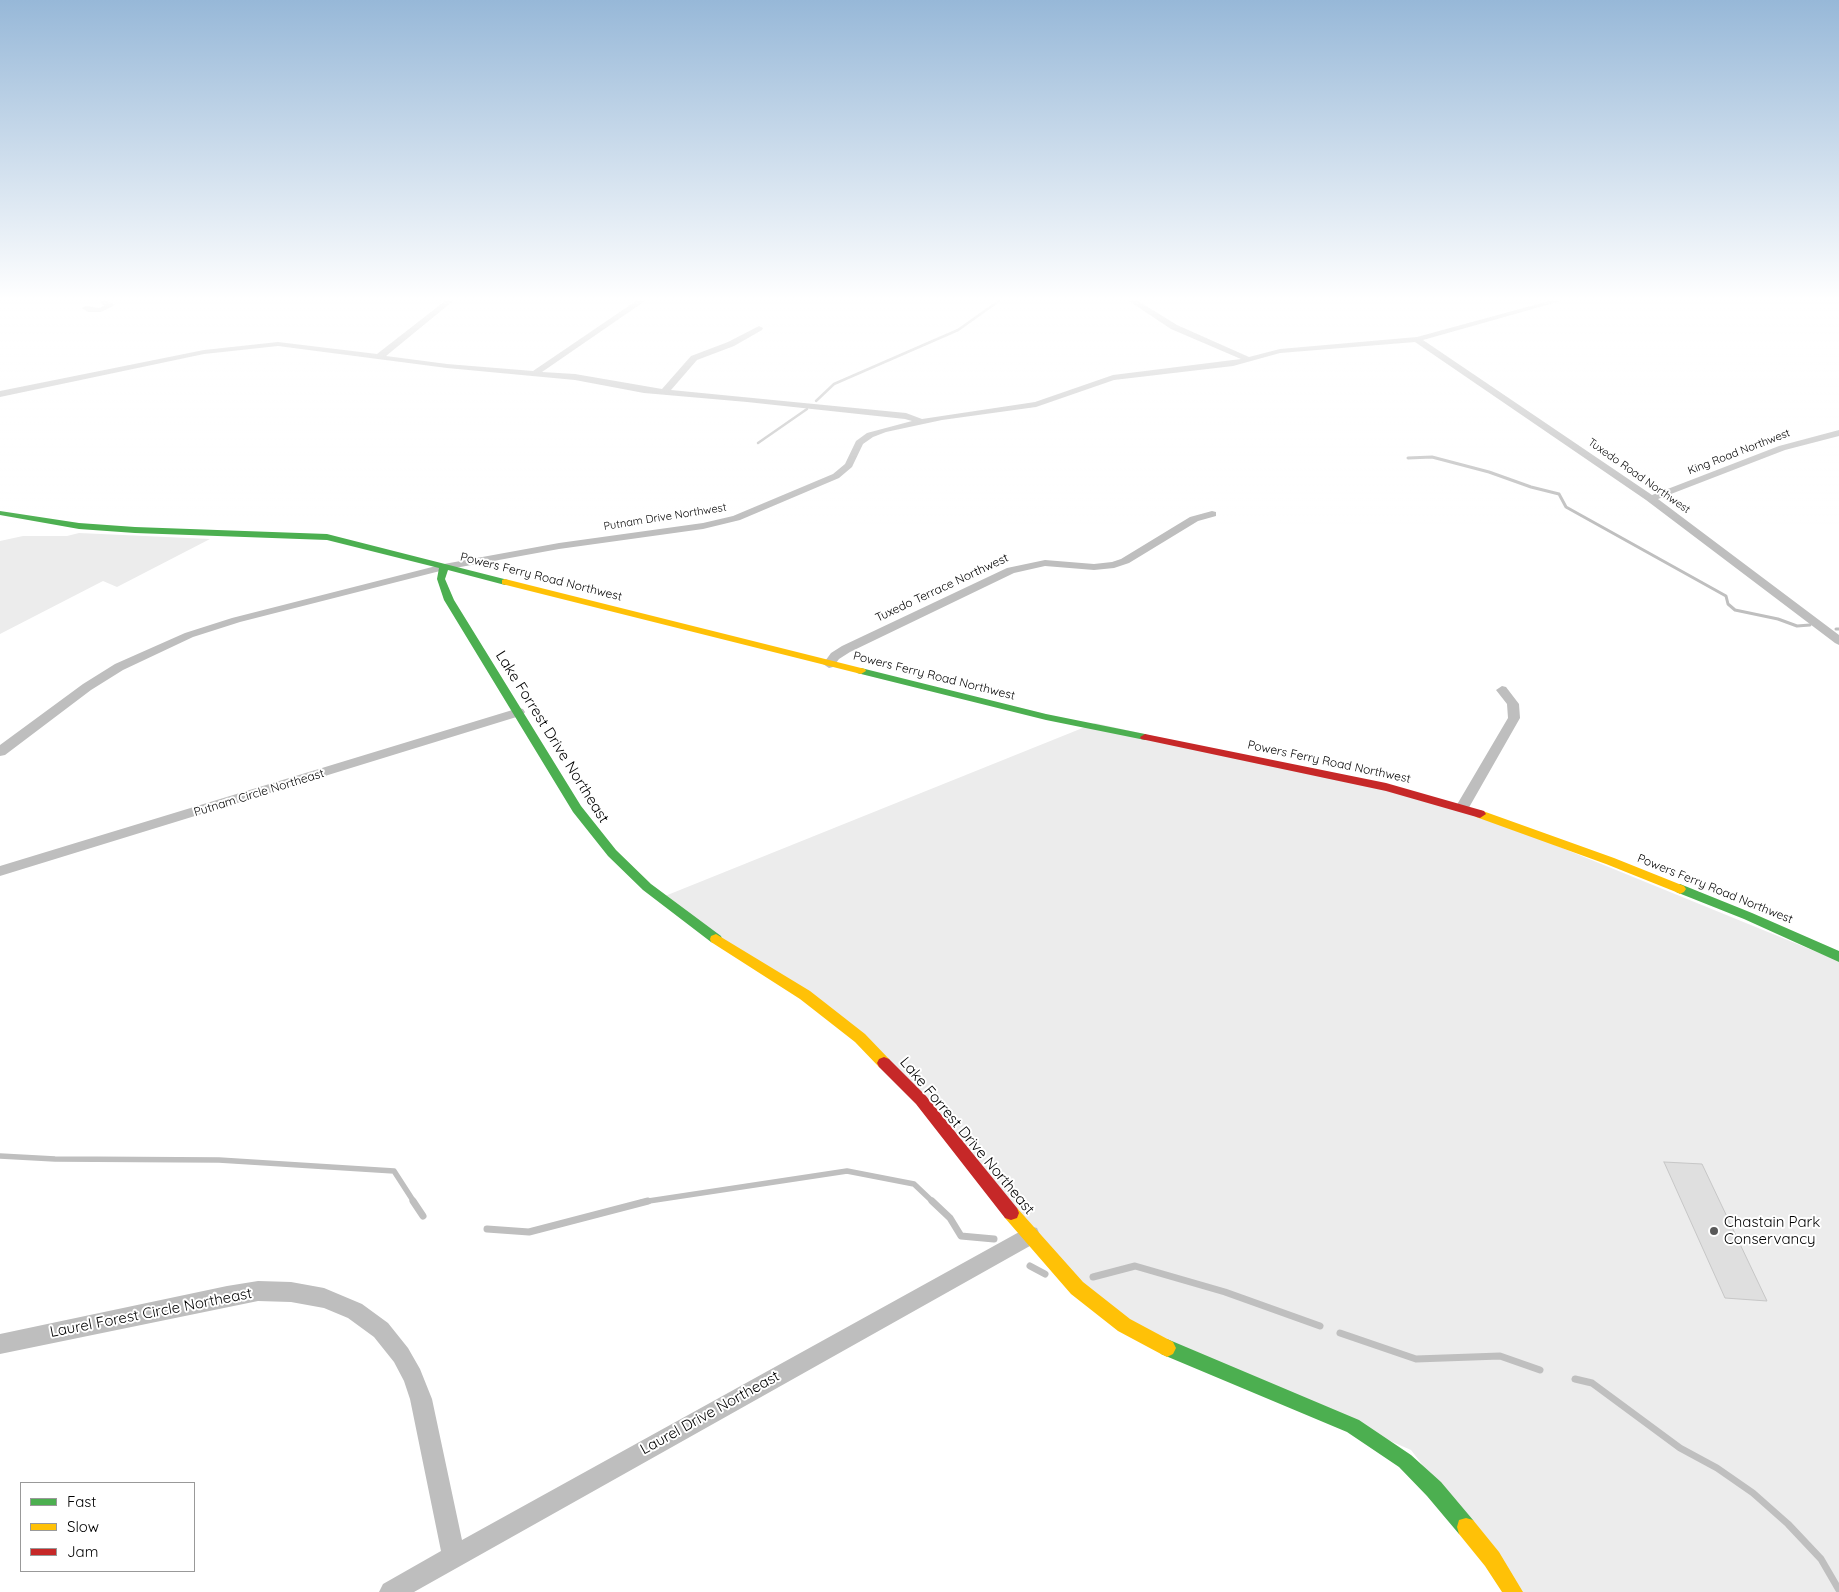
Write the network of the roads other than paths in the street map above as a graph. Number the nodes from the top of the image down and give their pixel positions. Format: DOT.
graph roads {
  1 [pos="95,375"];
  2 [pos="558,375"];
  3 [pos="679,375"];
  4 [pos="1133,375"];
  5 [pos="1471,375"];
  6 [pos="664,392"];
  7 [pos="0,394"];
  8 [pos="921,421"];
  9 [pos="1839,433"];
  10 [pos="1650,498"];
  11 [pos="0,513"];
  12 [pos="1212,514"];
  13 [pos="444,567"];
  14 [pos="1839,641"];
  15 [pos="829,664"];
  16 [pos="1502,690"];
  17 [pos="518,712"];
  18 [pos="0,752"];
  19 [pos="1462,808"];
  20 [pos="0,871"];
  21 [pos="1839,956"];
  22 [pos="1030,1235"];
  23 [pos="0,1344"];
  24 [pos="454,1557"];
  25 [pos="391,1592"];
  26 [pos="1513,1592"];
  1 -- 7 [label="street"];
  2 -- 6 [label="street"];
  3 -- 6 [label="street"];
  4 -- 8 [label="street, Putnam Drive Northwest"];
  5 -- 10 [label="street, Tuxedo Road Northwest"];
  6 -- 8 [label="street"];
  8 -- 13 [label="street, Putnam Drive Northwest"];
  9 -- 10 [label="street, King Road Northwest"];
  10 -- 14 [label="street, Tuxedo Road Northwest"];
  11 -- 13 [label="street, Powers Ferry Road Northwest"];
  12 -- 15 [label="street, Tuxedo Terrace Northwest"];
  13 -- 15 [label="street, Powers Ferry Road Northwest"];
  13 -- 17 [label="street, Lake Forrest Drive Northeast"];
  13 -- 18 [label="street"];
  15 -- 19 [label="street, Powers Ferry Road Northwest"];
  16 -- 19 [label="street"];
  17 -- 20 [label="street, Putnam Circle Northeast"];
  17 -- 22 [label="street, Lake Forrest Drive Northeast"];
  19 -- 21 [label="street, Powers Ferry Road Northwest"];
  22 -- 24 [label="street, Laurel Drive Northeast"];
  22 -- 26 [label="street, Lake Forrest Drive Northeast"];
  23 -- 24 [label="street, Laurel Forest Circle Northeast"];
  24 -- 25 [label="street, Laurel Drive Northeast"];
}
